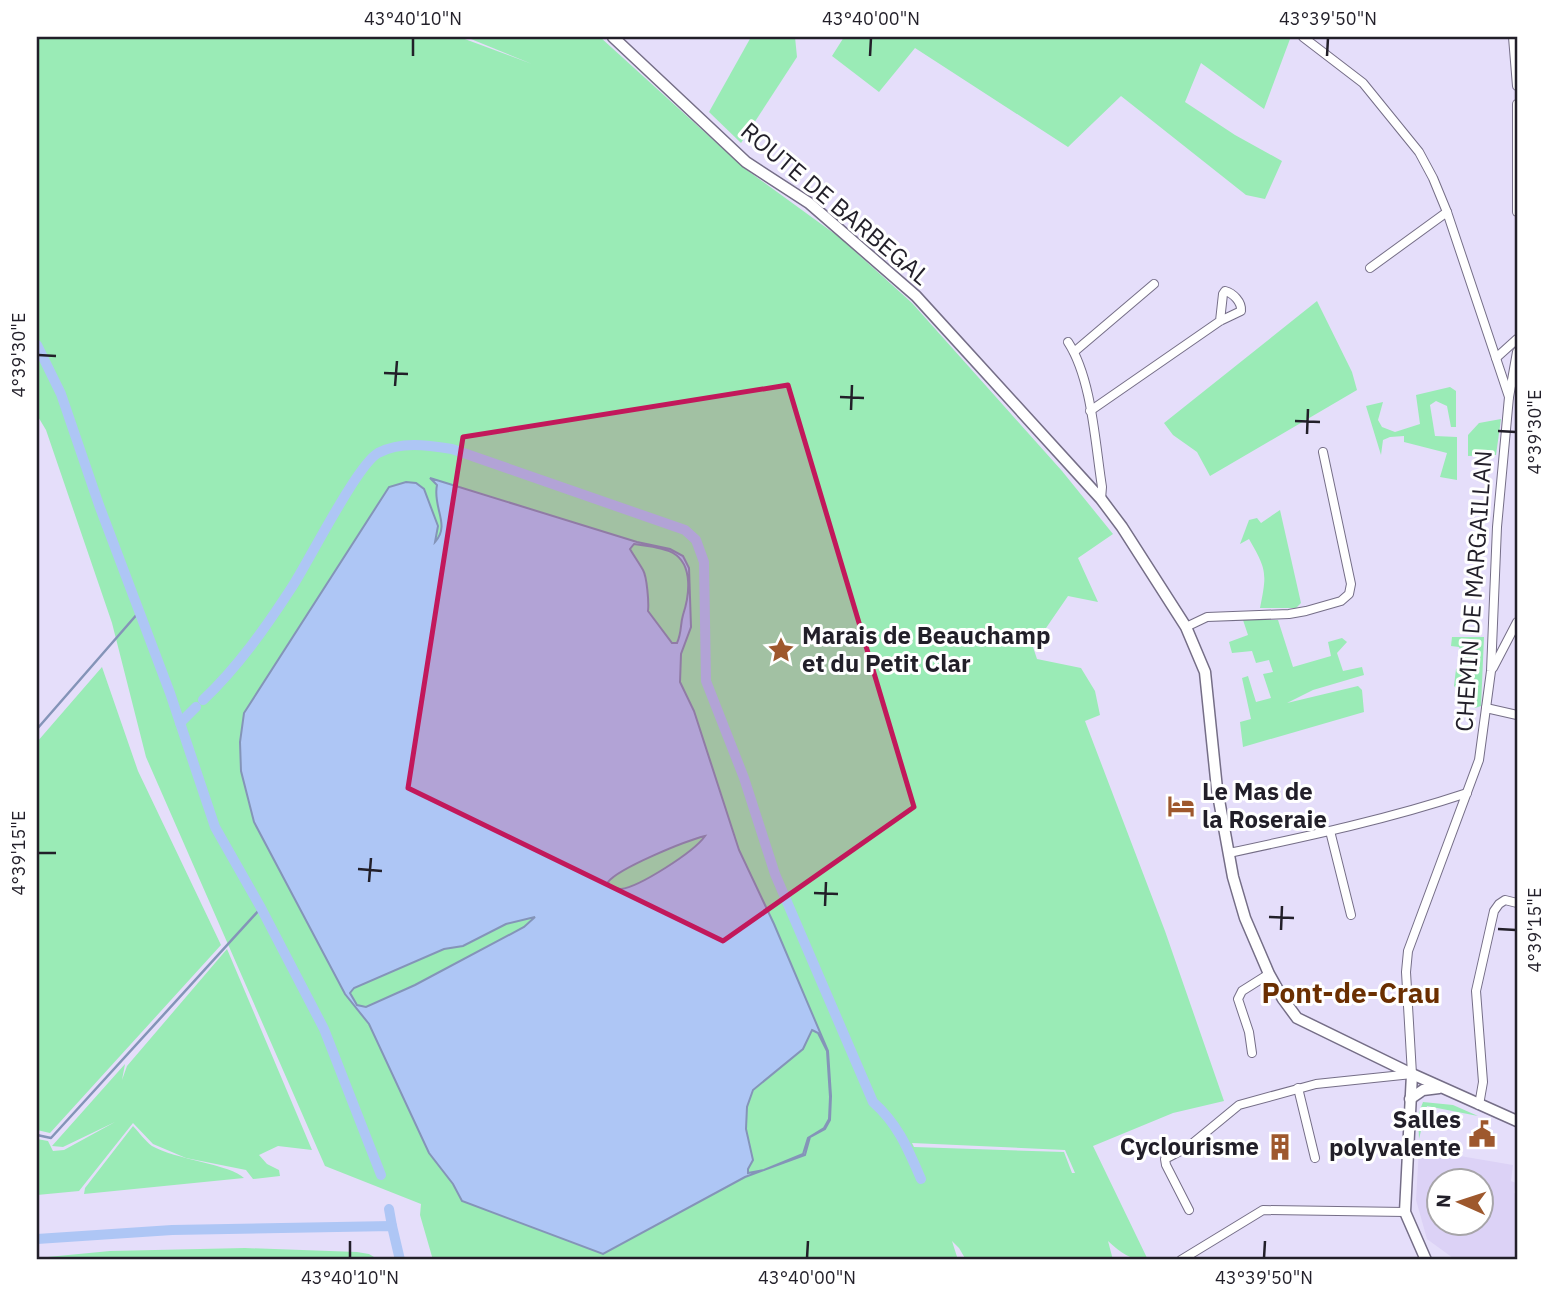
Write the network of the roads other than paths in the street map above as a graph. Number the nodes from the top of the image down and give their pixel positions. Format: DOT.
graph roads {
  1 [pos="613,37"];
  2 [pos="1303,37"];
  3 [pos="1513,37"];
  4 [pos="1517,86"];
  5 [pos="1517,104"];
  6 [pos="1447,212"];
  7 [pos="1517,212"];
  8 [pos="1370,268"];
  9 [pos="1154,284"];
  10 [pos="1220,321"];
  11 [pos="1517,339"];
  12 [pos="1068,342"];
  13 [pos="1074,352"];
  14 [pos="1517,352"];
  15 [pos="1496,358"];
  16 [pos="1509,397"];
  17 [pos="1090,411"];
  18 [pos="1323,452"];
  19 [pos="1101,499"];
  20 [pos="1517,621"];
  21 [pos="1186,626"];
  22 [pos="1491,671"];
  23 [pos="1486,708"];
  24 [pos="1517,715"];
  25 [pos="1466,793"];
  26 [pos="1330,831"];
  27 [pos="1228,853"];
  28 [pos="1517,903"];
  29 [pos="1351,915"];
  30 [pos="1269,974"];
  31 [pos="1252,1053"];
  32 [pos="1412,1074"];
  33 [pos="1442,1087"];
  34 [pos="1298,1088"];
  35 [pos="1410,1099"];
  36 [pos="1479,1105"];
  37 [pos="1517,1121"];
  38 [pos="1315,1158"];
  39 [pos="1189,1210"];
  40 [pos="1405,1212"];
  41 [pos="1181,1260"];
  42 [pos="1426,1260"];
  1 -- 19 [label="street, ROUTE DE BARBEGAL"];
  2 -- 6 [label="street, CHEMIN DE MARGAILLAN"];
  3 -- 4 [label="street"];
  5 -- 7 [label="street"];
  6 -- 8 [label="street"];
  6 -- 15 [label="street, CHEMIN DE MARGAILLAN"];
  9 -- 13 [label="street"];
  10 -- 17 [label="street"];
  11 -- 15 [label="street"];
  12 -- 13 [label="street"];
  13 -- 17 [label="street"];
  14 -- 16 [label="street"];
  15 -- 16 [label="street, CHEMIN DE MARGAILLAN"];
  16 -- 22 [label="street, CHEMIN DE MARGAILLAN"];
  17 -- 19 [label="street"];
  18 -- 21 [label="street"];
  19 -- 21 [label="street, ROUTE DE BARBEGAL"];
  20 -- 22 [label="street"];
  21 -- 27 [label="street, ROUTE DE BARBEGAL"];
  22 -- 23 [label="street, CHEMIN DE MARGAILLAN"];
  23 -- 24 [label="street"];
  23 -- 25 [label="street, CHEMIN DE MARGAILLAN"];
  25 -- 26 [label="street"];
  25 -- 32 [label="street, CHEMIN DE MARGAILLAN"];
  26 -- 27 [label="street"];
  26 -- 29 [label="street"];
  27 -- 30 [label="street, ROUTE DE BARBEGAL"];
  28 -- 36 [label="street"];
  30 -- 31 [label="street"];
  30 -- 32 [label="street, ROUTE DE BARBEGAL"];
  32 -- 33 [label="street, ROUTE DE BARBEGAL"];
  32 -- 34 [label="street"];
  32 -- 35 [label="street"];
  33 -- 35 [label="street"];
  33 -- 36 [label="street, ROUTE DE BARBEGAL"];
  34 -- 38 [label="street"];
  34 -- 39 [label="street"];
  35 -- 40 [label="street"];
  36 -- 37 [label="street, ROUTE DE BARBEGAL"];
  40 -- 41 [label="street"];
  40 -- 42 [label="street"];
}
